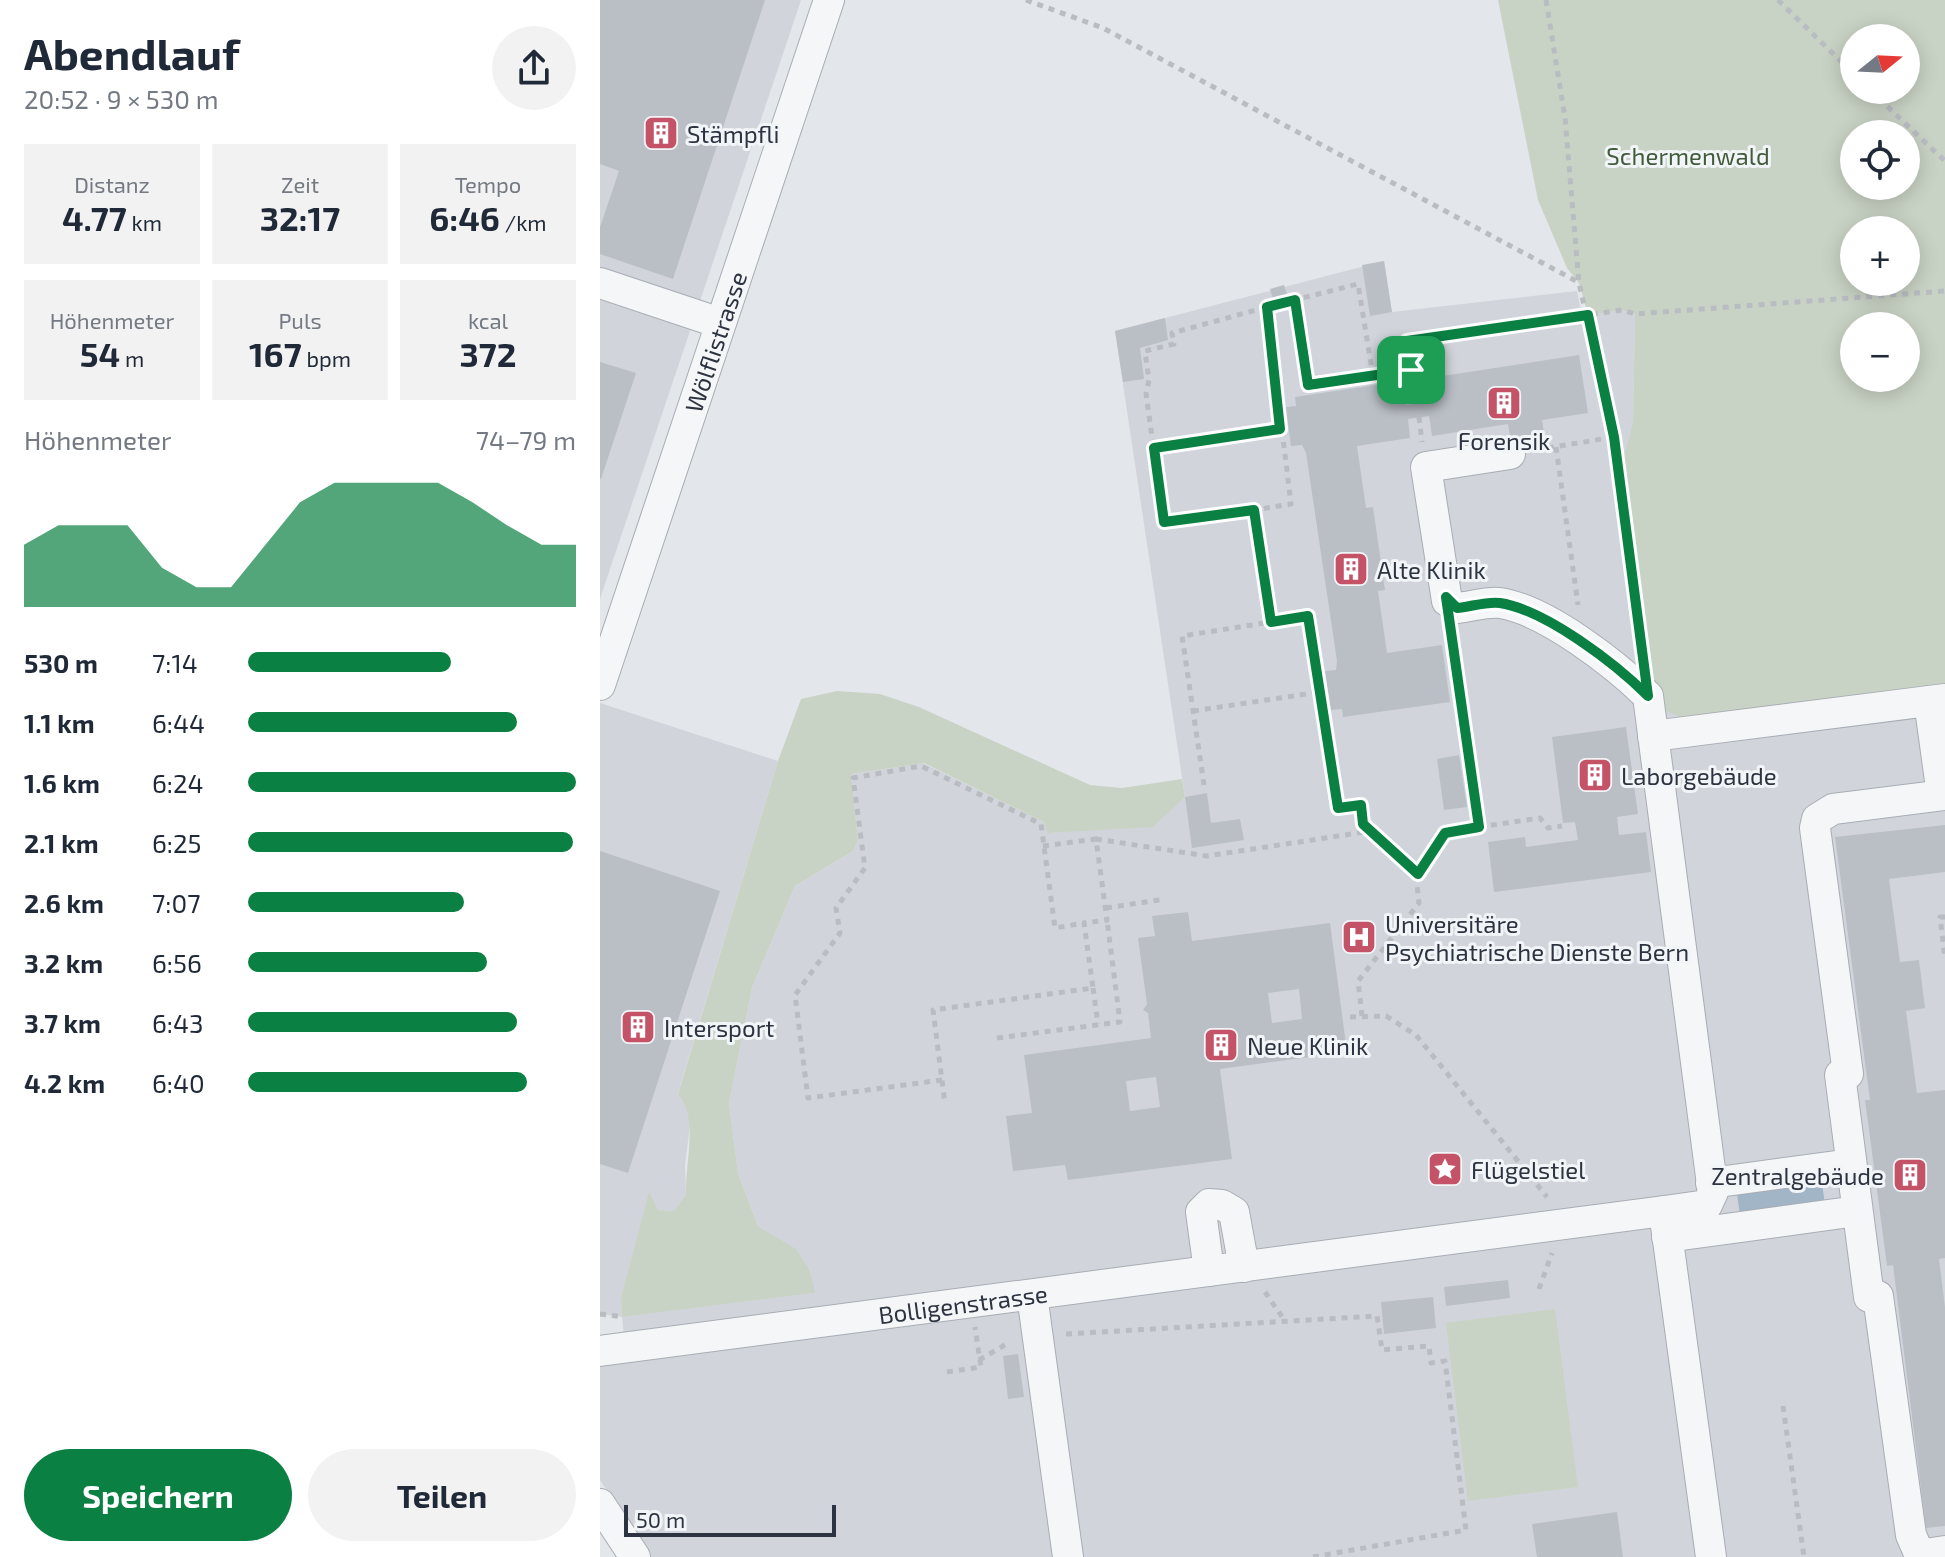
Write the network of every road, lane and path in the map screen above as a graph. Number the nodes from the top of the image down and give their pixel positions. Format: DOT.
graph roads {
  1 [pos="829,0"];
  2 [pos="1026,0"];
  3 [pos="1546,0"];
  4 [pos="1778,0"];
  5 [pos="1840,60"];
  6 [pos="1885,104"];
  7 [pos="1945,161"];
  8 [pos="600,283"];
  9 [pos="1579,283"];
  10 [pos="1945,291"];
  11 [pos="1295,300"];
  12 [pos="1267,307"];
  13 [pos="1588,315"];
  14 [pos="720,323"];
  15 [pos="1411,370"];
  16 [pos="1373,376"];
  17 [pos="1416,403"];
  18 [pos="1280,429"];
  19 [pos="1614,437"];
  20 [pos="1556,447"];
  21 [pos="1154,448"];
  22 [pos="1510,454"];
  23 [pos="1254,510"];
  24 [pos="1446,597"];
  25 [pos="1271,622"];
  26 [pos="1584,642"];
  27 [pos="600,685"];
  28 [pos="1320,692"];
  29 [pos="1648,696"];
  30 [pos="1937,700"];
  31 [pos="1193,711"];
  32 [pos="1653,736"];
  33 [pos="1204,785"];
  34 [pos="1943,795"];
  35 [pos="1562,826"];
  36 [pos="1479,827"];
  37 [pos="1371,831"];
  38 [pos="1096,839"];
  39 [pos="1043,846"];
  40 [pos="1418,874"];
  41 [pos="1165,899"];
  42 [pos="1106,908"];
  43 [pos="1945,917"];
  44 [pos="1107,920"];
  45 [pos="1084,923"];
  46 [pos="1945,959"];
  47 [pos="1093,988"];
  48 [pos="1362,1016"];
  49 [pos="1350,1017"];
  50 [pos="1098,1024"];
  51 [pos="997,1038"];
  52 [pos="942,1080"];
  53 [pos="945,1104"];
  54 [pos="1851,1164"];
  55 [pos="1711,1183"];
  56 [pos="1547,1197"];
  57 [pos="1857,1211"];
  58 [pos="1665,1224"];
  59 [pos="1244,1267"];
  60 [pos="1209,1271"];
  61 [pos="1032,1295"];
  62 [pos="973,1303"];
  63 [pos="600,1314"];
  64 [pos="1282,1314"];
  65 [pos="622,1317"];
  66 [pos="1285,1321"];
  67 [pos="1038,1333"];
  68 [pos="600,1351"];
  69 [pos="979,1360"];
  70 [pos="947,1372"];
  71 [pos="1783,1406"];
  72 [pos="600,1504"];
  73 [pos="1945,1551"];
  74 [pos="635,1557"];
  75 [pos="1068,1557"];
  76 [pos="1313,1557"];
  77 [pos="1711,1557"];
  78 [pos="1804,1557"];
  1 -- 14 [label="lane, Wölflistrasse"];
  2 -- 9 [label="path"];
  3 -- 9 [label="path"];
  4 -- 5 [label="path"];
  6 -- 7 [label="path"];
  8 -- 14 [label="lane"];
  9 -- 13 [label="path"];
  10 -- 13 [label="path"];
  11 -- 12 [label="path"];
  11 -- 16 [label="path"];
  11 -- 16 [label="path"];
  12 -- 18 [label="path"];
  12 -- 21 [label="path"];
  13 -- 15 [label="path"];
  13 -- 19 [label="path"];
  14 -- 27 [label="lane, Wölflistrasse"];
  15 -- 16 [label="path"];
  15 -- 17 [label="path"];
  18 -- 21 [label="path"];
  18 -- 23 [label="path"];
  19 -- 20 [label="path"];
  19 -- 29 [label="path"];
  20 -- 22 [label="path"];
  20 -- 26 [label="path"];
  21 -- 23 [label="path"];
  22 -- 24 [label="lane"];
  23 -- 25 [label="path"];
  24 -- 26 [label="lane"];
  24 -- 36 [label="path"];
  25 -- 28 [label="path"];
  25 -- 31 [label="path"];
  26 -- 29 [label="lane"];
  28 -- 31 [label="path"];
  28 -- 37 [label="path"];
  29 -- 32 [label="lane"];
  30 -- 32 [label="lane"];
  30 -- 34 [label="lane"];
  31 -- 33 [label="path"];
  32 -- 55 [label="lane"];
  34 -- 54 [label="lane"];
  35 -- 36 [label="path"];
  36 -- 40 [label="path"];
  37 -- 38 [label="path"];
  37 -- 40 [label="path"];
  38 -- 39 [label="path"];
  38 -- 42 [label="path"];
  39 -- 45 [label="path"];
  39 -- 52 [label="path"];
  40 -- 48 [label="path"];
  41 -- 42 [label="path"];
  42 -- 44 [label="path"];
  43 -- 46 [label="path"];
  44 -- 45 [label="path"];
  44 -- 50 [label="path"];
  45 -- 47 [label="path"];
  47 -- 50 [label="path"];
  47 -- 52 [label="path"];
  48 -- 49 [label="path"];
  48 -- 56 [label="path"];
  50 -- 51 [label="path"];
  52 -- 53 [label="path"];
  54 -- 55 [label="lane"];
  54 -- 57 [label="lane"];
  55 -- 58 [label="lane"];
  57 -- 58 [label="lane"];
  57 -- 73 [label="lane"];
  58 -- 59 [label="lane, Bolligenstrasse"];
  58 -- 77 [label="lane"];
  59 -- 60 [label="lane, Bolligenstrasse"];
  59 -- 60 [label="lane"];
  60 -- 61 [label="lane, Bolligenstrasse"];
  61 -- 62 [label="lane, Bolligenstrasse"];
  61 -- 67 [label="lane"];
  62 -- 68 [label="lane, Bolligenstrasse"];
  62 -- 69 [label="path"];
  63 -- 65 [label="path"];
  64 -- 66 [label="path"];
  66 -- 67 [label="path"];
  66 -- 76 [label="path"];
  67 -- 69 [label="path"];
  67 -- 75 [label="lane"];
  69 -- 70 [label="path"];
  71 -- 78 [label="path"];
  72 -- 74 [label="lane"];
}
